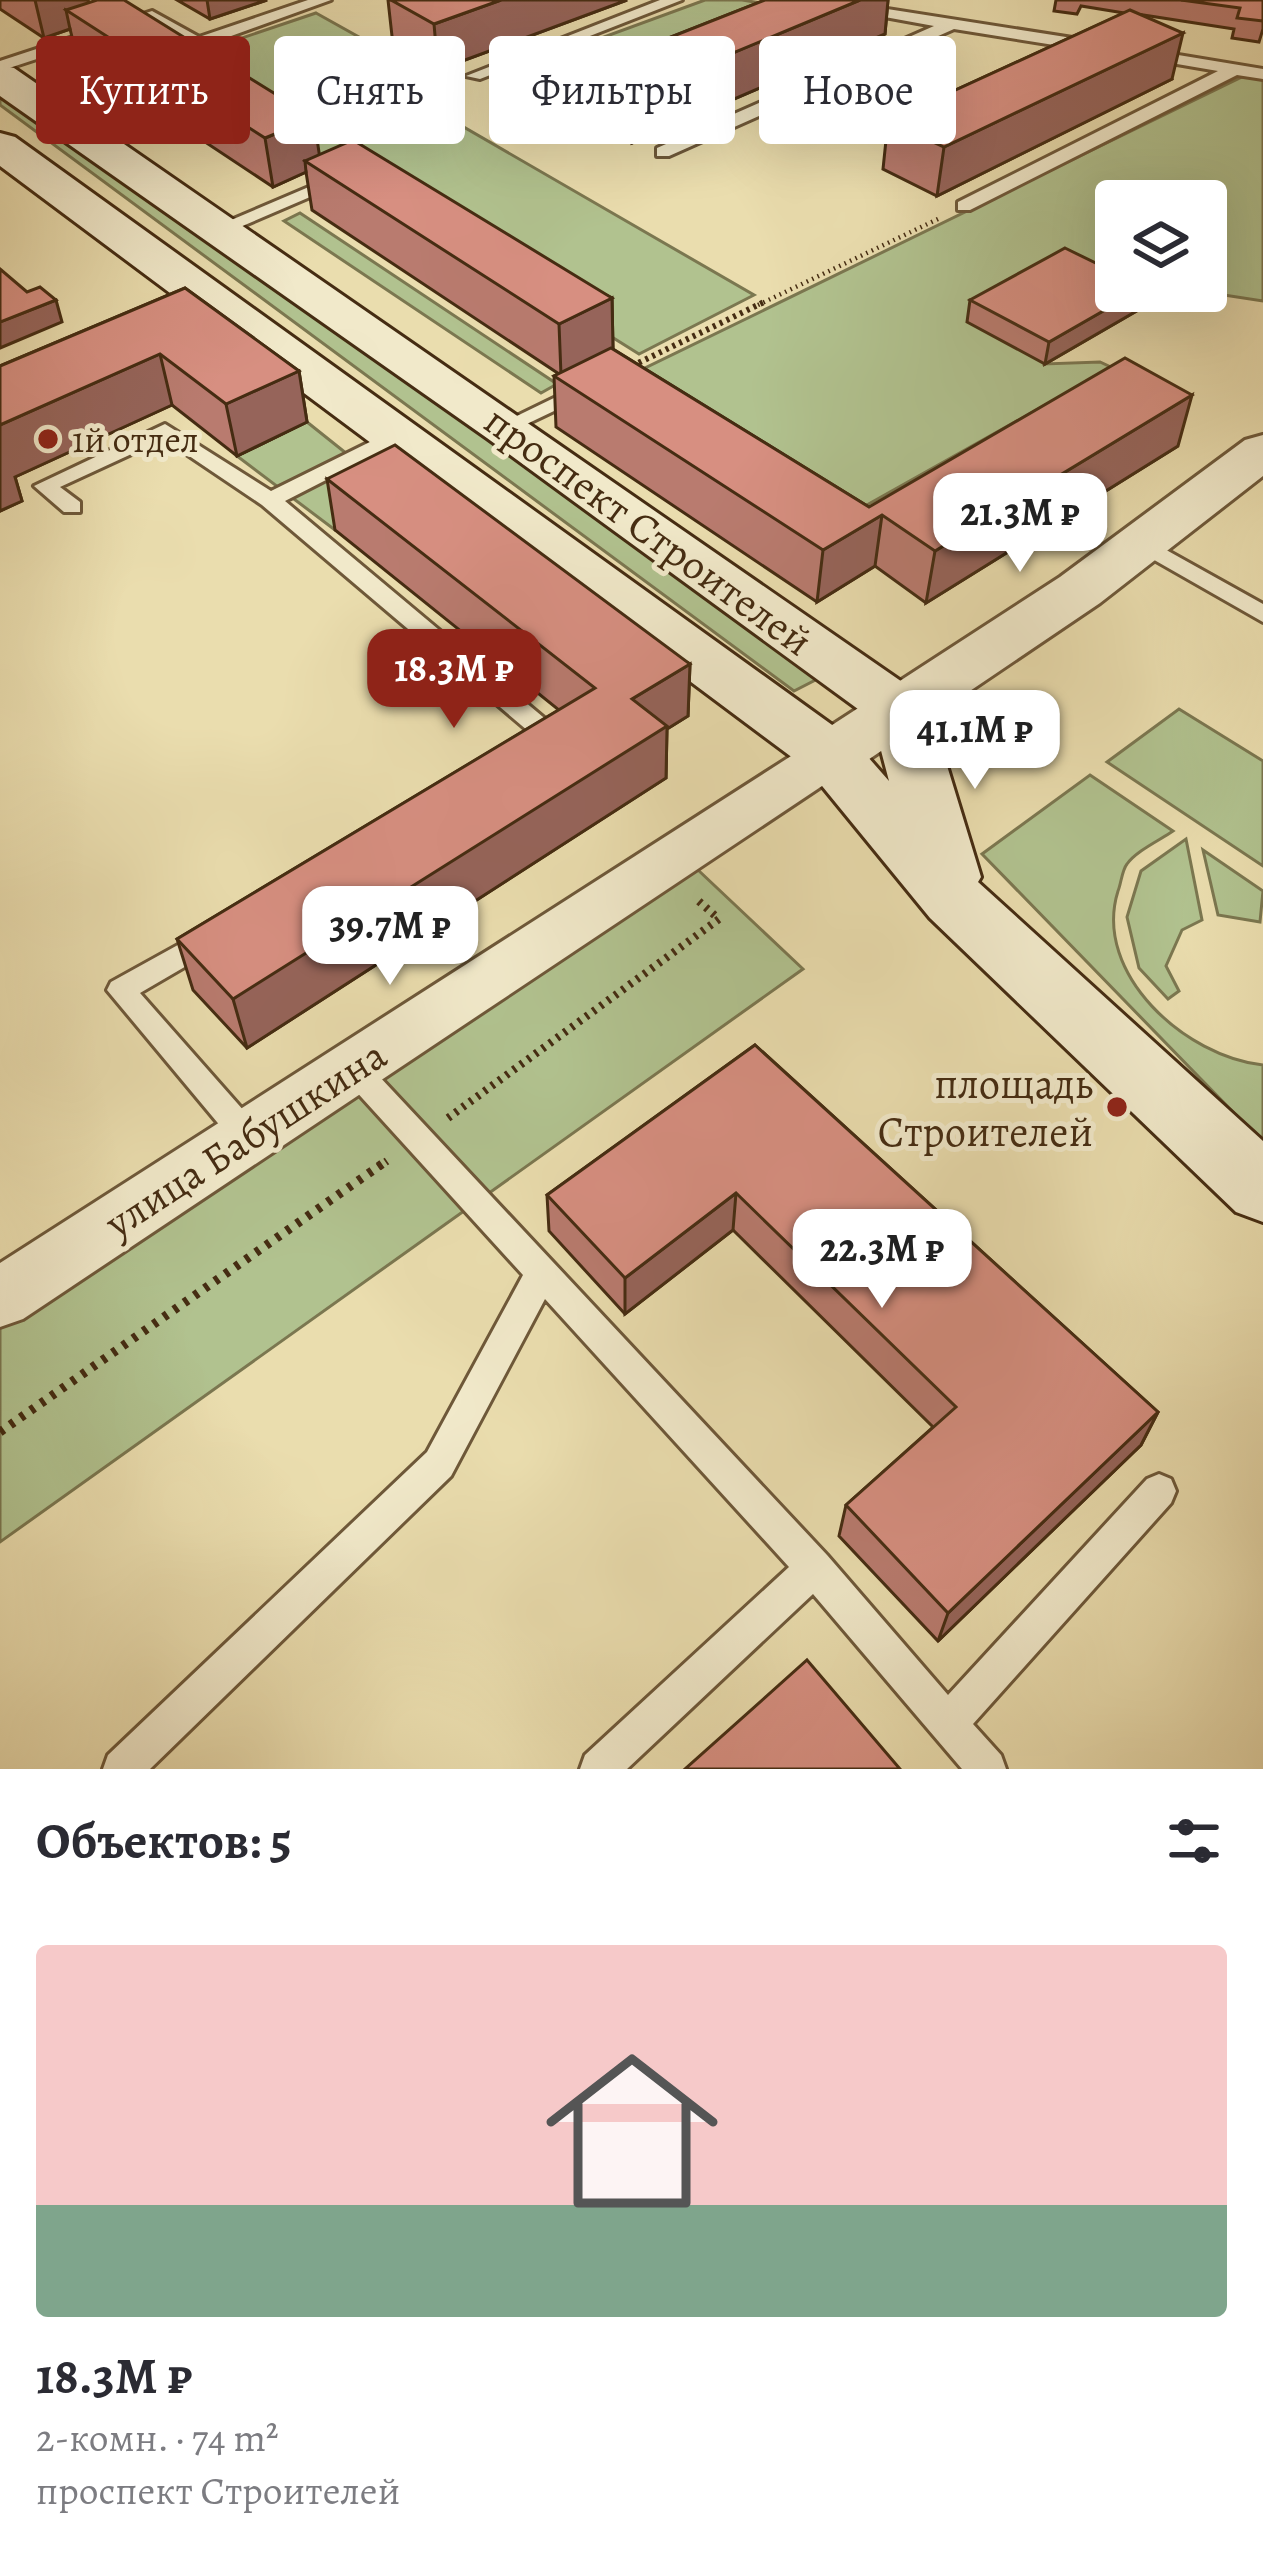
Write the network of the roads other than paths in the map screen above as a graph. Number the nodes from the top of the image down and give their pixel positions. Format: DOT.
graph roads {
  1 [pos="128,0"];
  2 [pos="323,0"];
  3 [pos="674,0"];
  4 [pos="800,0"];
  5 [pos="845,3"];
  6 [pos="152,16"];
  7 [pos="952,24"];
  8 [pos="0,66"];
  9 [pos="1235,69"];
  10 [pos="1263,74"];
  11 [pos="474,76"];
  12 [pos="0,77"];
  13 [pos="0,146"];
  14 [pos="663,152"];
  15 [pos="352,176"];
  16 [pos="964,206"];
  17 [pos="219,229"];
  18 [pos="626,369"];
  19 [pos="505,427"];
  20 [pos="398,436"];
  21 [pos="1263,451"];
  22 [pos="270,500"];
  23 [pos="72,507"];
  24 [pos="1142,544"];
  25 [pos="1263,614"];
  26 [pos="901,710"];
  27 [pos="831,755"];
  28 [pos="511,762"];
  29 [pos="954,900"];
  30 [pos="244,918"];
  31 [pos="353,1068"];
  32 [pos="248,1137"];
  33 [pos="1263,1189"];
  34 [pos="542,1272"];
  35 [pos="0,1298"];
  36 [pos="1159,1491"];
  37 [pos="814,1568"];
  38 [pos="948,1724"];
  39 [pos="122,1769"];
  40 [pos="598,1769"];
  41 [pos="987,1769"];
  1 -- 6 [label="lane"];
  2 -- 6 [label="lane"];
  3 -- 11 [label="lane"];
  4 -- 5 [label="lane"];
  5 -- 7 [label="lane"];
  6 -- 8 [label="lane"];
  7 -- 9 [label="lane"];
  7 -- 14 [label="lane"];
  9 -- 10 [label="lane"];
  9 -- 16 [label="lane"];
  12 -- 17 [label="main road, проспект Строителей"];
  13 -- 20 [label="main road, проспект Строителей"];
  15 -- 17 [label="lane"];
  17 -- 19 [label="main road, проспект Строителей"];
  18 -- 19 [label="lane"];
  19 -- 26 [label="main road, проспект Строителей"];
  20 -- 22 [label="lane"];
  20 -- 27 [label="main road, проспект Строителей"];
  21 -- 24 [label="main road, улица Бабушкина"];
  22 -- 23 [label="lane"];
  22 -- 28 [label="lane"];
  24 -- 25 [label="lane"];
  24 -- 26 [label="main road, улица Бабушкина"];
  26 -- 27 [label="main road, улица Бабушкина"];
  26 -- 29 [label="main road"];
  27 -- 29 [label="main road, проспект Строителей"];
  27 -- 31 [label="street, улица Бабушкина"];
  29 -- 33 [label="main road, проспект Строителей"];
  30 -- 32 [label="lane"];
  31 -- 32 [label="street, улица Бабушкина"];
  31 -- 34 [label="lane"];
  32 -- 35 [label="street, улица Бабушкина"];
  34 -- 37 [label="lane"];
  34 -- 39 [label="lane"];
  36 -- 38 [label="lane"];
  37 -- 38 [label="lane"];
  37 -- 40 [label="lane"];
  38 -- 41 [label="lane"];
}
